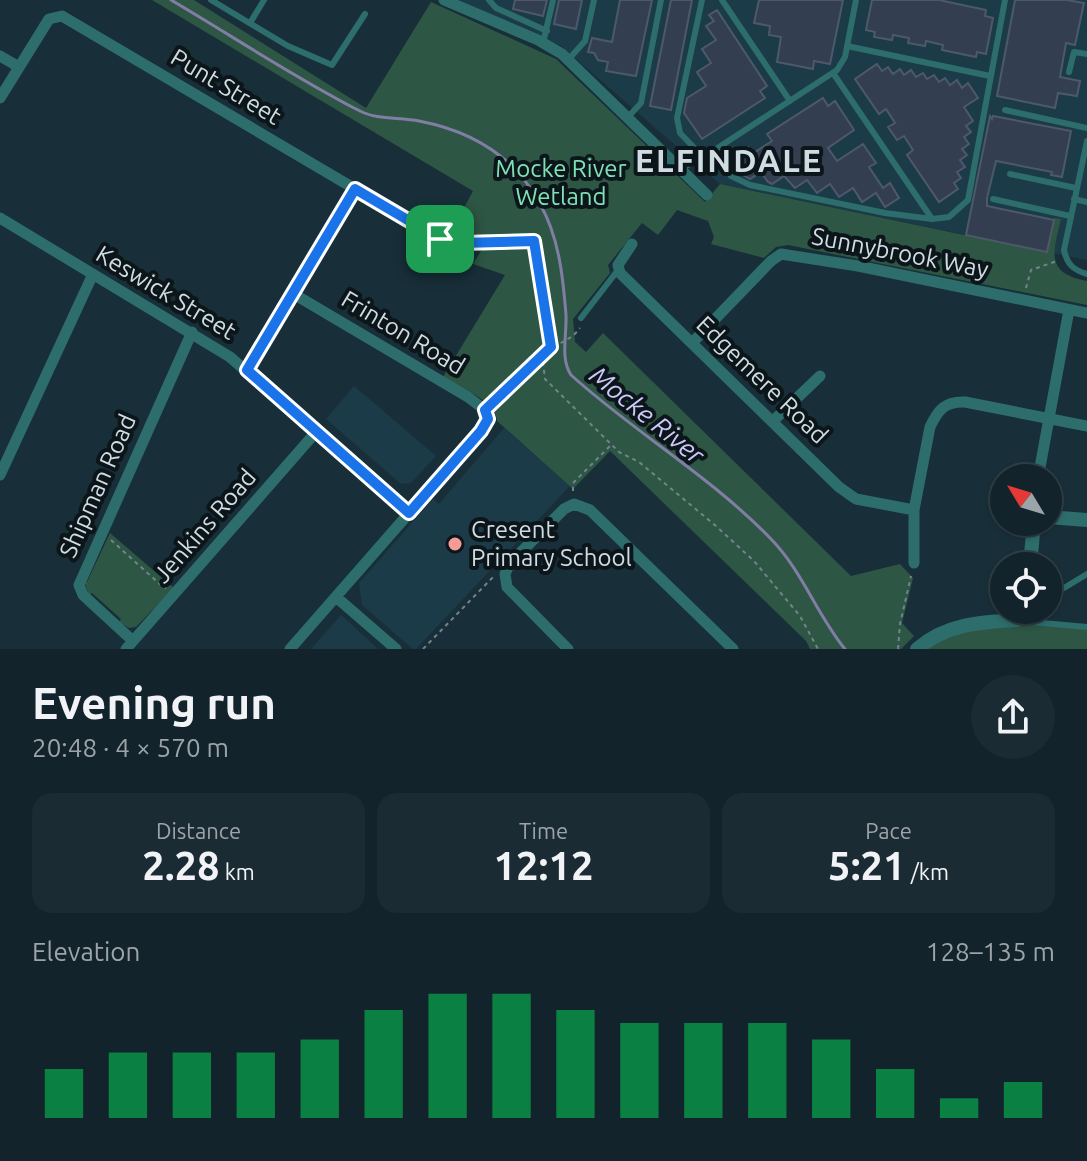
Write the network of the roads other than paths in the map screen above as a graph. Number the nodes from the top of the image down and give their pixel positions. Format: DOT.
graph roads {
  1 [pos="211,0"];
  2 [pos="264,0"];
  3 [pos="444,0"];
  4 [pos="489,0"];
  5 [pos="553,0"];
  6 [pos="594,0"];
  7 [pos="661,0"];
  8 [pos="702,0"];
  9 [pos="722,0"];
  10 [pos="856,0"];
  11 [pos="1005,0"];
  12 [pos="456,2"];
  13 [pos="365,14"];
  14 [pos="250,23"];
  15 [pos="545,37"];
  16 [pos="847,46"];
  17 [pos="1087,54"];
  18 [pos="0,56"];
  19 [pos="568,60"];
  20 [pos="19,67"];
  21 [pos="1069,72"];
  22 [pos="833,73"];
  23 [pos="990,76"];
  24 [pos="0,98"];
  25 [pos="790,101"];
  26 [pos="1005,110"];
  27 [pos="628,117"];
  28 [pos="1087,128"];
  29 [pos="1087,141"];
  30 [pos="713,151"];
  31 [pos="703,157"];
  32 [pos="681,169"];
  33 [pos="1010,174"];
  34 [pos="1076,188"];
  35 [pos="355,189"];
  36 [pos="707,195"];
  37 [pos="993,199"];
  38 [pos="1074,199"];
  39 [pos="1087,202"];
  40 [pos="1070,216"];
  41 [pos="0,218"];
  42 [pos="932,219"];
  43 [pos="461,243"];
  44 [pos="632,244"];
  45 [pos="618,270"];
  46 [pos="93,274"];
  47 [pos="1087,274"];
  48 [pos="292,293"];
  49 [pos="1069,310"];
  50 [pos="1087,313"];
  51 [pos="581,318"];
  52 [pos="192,332"];
  53 [pos="692,343"];
  54 [pos="247,370"];
  55 [pos="820,376"];
  56 [pos="1049,419"];
  57 [pos="773,421"];
  58 [pos="1087,426"];
  59 [pos="316,432"];
  60 [pos="1041,464"];
  61 [pos="0,475"];
  62 [pos="914,510"];
  63 [pos="409,513"];
  64 [pos="1062,518"];
  65 [pos="1087,520"];
  66 [pos="914,563"];
  67 [pos="1087,574"];
  68 [pos="1062,588"];
  69 [pos="336,597"];
  70 [pos="990,620"];
  71 [pos="1062,622"];
  72 [pos="1087,627"];
  73 [pos="130,645"];
  74 [pos="290,649"];
  75 [pos="396,649"];
  76 [pos="568,649"];
  77 [pos="733,649"];
  78 [pos="917,649"];
  1 -- 14 [label="lane"];
  2 -- 14 [label="lane"];
  3 -- 12 [label="street"];
  4 -- 15 [label="lane"];
  5 -- 15 [label="lane"];
  6 -- 19 [label="lane"];
  7 -- 27 [label="lane"];
  8 -- 31 [label="lane"];
  9 -- 25 [label="lane"];
  10 -- 16 [label="lane"];
  11 -- 23 [label="lane"];
  12 -- 15 [label="street"];
  13 -- 14 [label="lane"];
  15 -- 19 [label="street"];
  16 -- 22 [label="lane"];
  16 -- 23 [label="lane"];
  17 -- 21 [label="lane"];
  18 -- 20 [label="street"];
  19 -- 27 [label="street"];
  20 -- 24 [label="street, Punt Street"];
  20 -- 35 [label="street, Punt Street"];
  22 -- 25 [label="lane"];
  22 -- 42 [label="lane"];
  23 -- 42 [label="lane"];
  25 -- 30 [label="lane"];
  26 -- 28 [label="lane"];
  27 -- 32 [label="street"];
  29 -- 34 [label="lane"];
  30 -- 31 [label="lane"];
  30 -- 42 [label="lane"];
  31 -- 32 [label="lane"];
  32 -- 36 [label="street"];
  33 -- 34 [label="lane"];
  34 -- 38 [label="lane"];
  35 -- 43 [label="street, Punt Street"];
  35 -- 48 [label="street"];
  37 -- 40 [label="lane"];
  38 -- 39 [label="lane"];
  38 -- 40 [label="lane"];
  40 -- 47 [label="lane"];
  41 -- 46 [label="street, Keswick Street"];
  44 -- 45 [label="street"];
  45 -- 51 [label="lane"];
  45 -- 53 [label="street, Edgemere Road"];
  46 -- 52 [label="street, Keswick Street"];
  46 -- 61 [label="street"];
  48 -- 54 [label="street"];
  48 -- 63 [label="street, Frinton Road"];
  49 -- 50 [label="street, Sunnybrook Way"];
  49 -- 53 [label="street, Sunnybrook Way"];
  49 -- 56 [label="street"];
  52 -- 54 [label="street, Keswick Street"];
  52 -- 73 [label="street, Shipman Road"];
  53 -- 57 [label="street, Edgemere Road"];
  54 -- 59 [label="street, Keswick Street"];
  55 -- 57 [label="street"];
  56 -- 58 [label="street"];
  56 -- 60 [label="street"];
  56 -- 62 [label="street"];
  57 -- 62 [label="street, Edgemere Road"];
  59 -- 63 [label="street, Keswick Street"];
  59 -- 73 [label="street, Jenkins Road"];
  62 -- 66 [label="street"];
  63 -- 69 [label="street"];
  64 -- 65 [label="street"];
  67 -- 68 [label="lane"];
  69 -- 74 [label="street"];
  69 -- 75 [label="street"];
  70 -- 78 [label="street"];
  71 -- 72 [label="lane"];
  76 -- 77 [label="street"];
}
